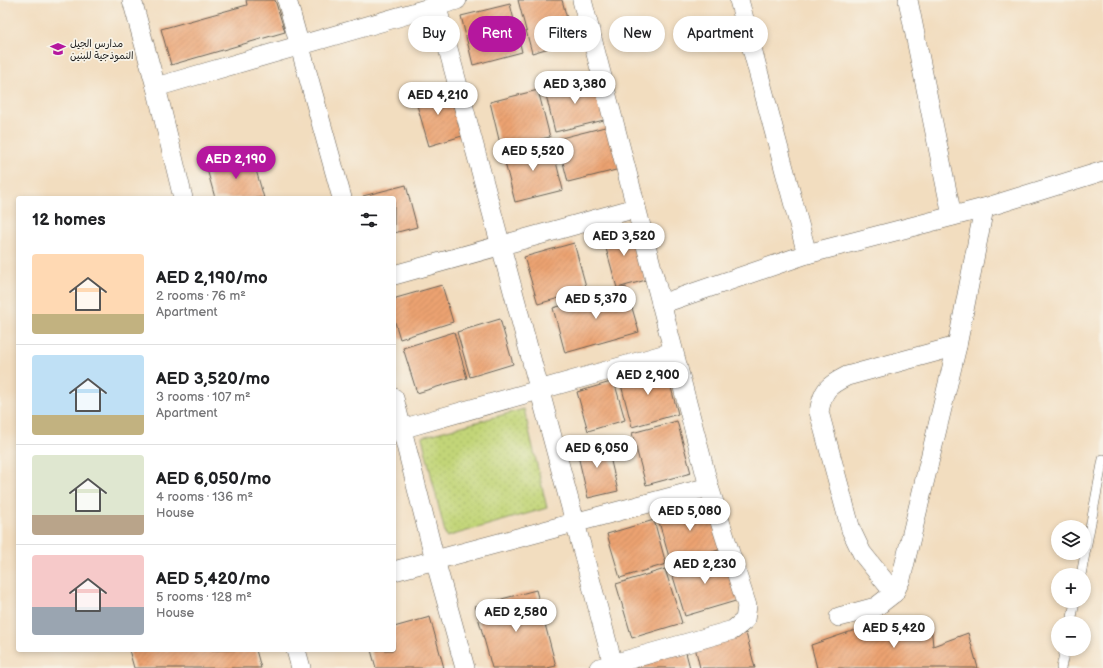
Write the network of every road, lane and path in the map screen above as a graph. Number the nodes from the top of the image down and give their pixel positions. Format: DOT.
graph roads {
  1 [pos="132,0"];
  2 [pos="287,0"];
  3 [pos="457,0"];
  4 [pos="582,0"];
  5 [pos="739,0"];
  6 [pos="908,0"];
  7 [pos="436,3"];
  8 [pos="300,46"];
  9 [pos="156,87"];
  10 [pos="1103,171"];
  11 [pos="183,196"];
  12 [pos="341,196"];
  13 [pos="636,208"];
  14 [pos="984,208"];
  15 [pos="952,216"];
  16 [pos="501,245"];
  17 [pos="807,254"];
  18 [pos="396,274"];
  19 [pos="660,304"];
  20 [pos="957,346"];
  21 [pos="673,352"];
  22 [pos="540,390"];
  23 [pos="396,414"];
  24 [pos="398,430"];
  25 [pos="1103,459"];
  26 [pos="709,486"];
  27 [pos="575,522"];
  28 [pos="435,560"];
  29 [pos="1082,568"];
  30 [pos="396,570"];
  31 [pos="894,593"];
  32 [pos="838,617"];
  33 [pos="297,652"];
  34 [pos="1064,656"];
  35 [pos="609,667"];
  36 [pos="301,668"];
  37 [pos="465,668"];
  38 [pos="1061,668"];
  1 -- 9 [label="street"];
  2 -- 8 [label="street"];
  3 -- 7 [label="street"];
  4 -- 13 [label="street"];
  5 -- 17 [label="street"];
  6 -- 15 [label="street"];
  7 -- 8 [label="street"];
  7 -- 16 [label="street"];
  8 -- 9 [label="street"];
  8 -- 12 [label="street"];
  9 -- 11 [label="street"];
  10 -- 14 [label="street"];
  13 -- 16 [label="street"];
  13 -- 19 [label="street"];
  14 -- 15 [label="street"];
  14 -- 20 [label="street"];
  15 -- 17 [label="street"];
  16 -- 18 [label="street"];
  16 -- 22 [label="street"];
  17 -- 19 [label="street"];
  19 -- 21 [label="street"];
  20 -- 31 [label="street"];
  20 -- 31 [label="street"];
  21 -- 22 [label="street"];
  21 -- 26 [label="street"];
  22 -- 24 [label="street"];
  22 -- 27 [label="street"];
  23 -- 24 [label="street"];
  24 -- 28 [label="street"];
  25 -- 29 [label="lane"];
  26 -- 27 [label="street"];
  26 -- 35 [label="street"];
  27 -- 28 [label="street"];
  27 -- 35 [label="street"];
  28 -- 30 [label="street"];
  28 -- 37 [label="street"];
  31 -- 32 [label="street"];
  33 -- 36 [label="street"];
  34 -- 38 [label="lane"];
}
